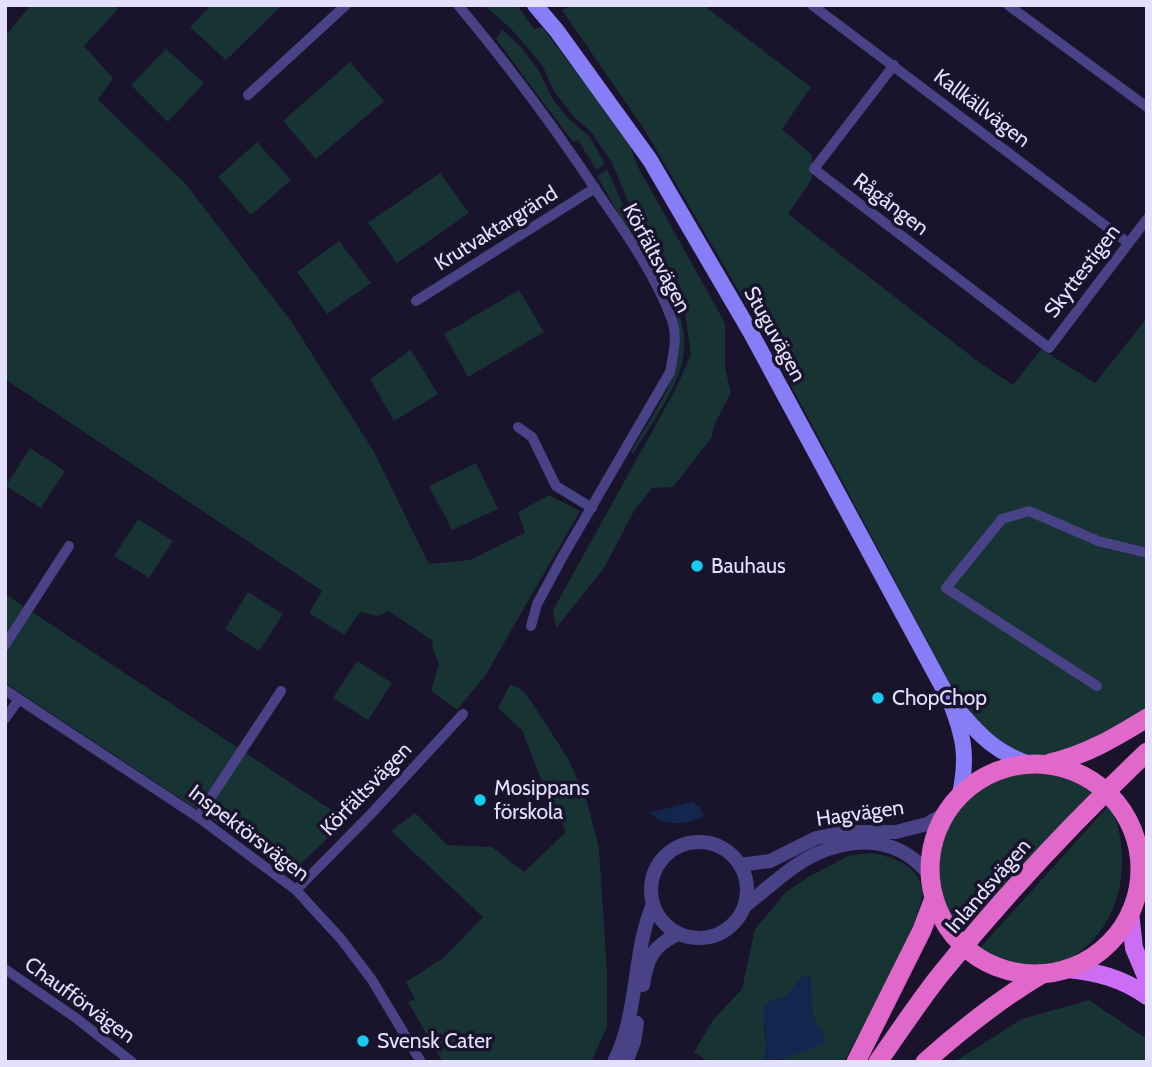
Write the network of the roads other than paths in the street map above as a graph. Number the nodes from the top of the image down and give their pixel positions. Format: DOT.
graph roads {
  1 [pos="345,5"];
  2 [pos="458,5"];
  3 [pos="812,5"];
  4 [pos="1008,5"];
  5 [pos="541,7"];
  6 [pos="894,65"];
  7 [pos="248,95"];
  8 [pos="1147,107"];
  9 [pos="595,188"];
  10 [pos="1147,219"];
  11 [pos="1127,242"];
  12 [pos="416,301"];
  13 [pos="1049,348"];
  14 [pos="519,427"];
  15 [pos="592,508"];
  16 [pos="69,545"];
  17 [pos="1147,553"];
  18 [pos="531,626"];
  19 [pos="5,645"];
  20 [pos="1097,686"];
  21 [pos="5,690"];
  22 [pos="281,691"];
  23 [pos="19,699"];
  24 [pos="950,701"];
  25 [pos="463,715"];
  26 [pos="1147,718"];
  27 [pos="5,719"];
  28 [pos="1147,752"];
  29 [pos="1147,762"];
  30 [pos="1037,764"];
  31 [pos="960,794"];
  32 [pos="946,813"];
  33 [pos="198,817"];
  34 [pos="740,865"];
  35 [pos="1143,874"];
  36 [pos="930,876"];
  37 [pos="296,890"];
  38 [pos="934,898"];
  39 [pos="653,904"];
  40 [pos="745,906"];
  41 [pos="1130,912"];
  42 [pos="678,934"];
  43 [pos="5,969"];
  44 [pos="1067,969"];
  45 [pos="1043,974"];
  46 [pos="1147,979"];
  47 [pos="1147,996"];
  48 [pos="420,1061"];
  49 [pos="132,1062"];
  50 [pos="614,1062"];
  51 [pos="626,1062"];
  52 [pos="856,1062"];
  53 [pos="878,1062"];
  54 [pos="888,1062"];
  55 [pos="925,1062"];
  1 -- 7 [label="street"];
  2 -- 9 [label="street, Körfältsvägen"];
  3 -- 6 [label="street, Kallkällvägen"];
  4 -- 8 [label="street"];
  5 -- 24 [label="main road, Stuguvägen"];
  6 -- 11 [label="street, Kallkällvägen"];
  6 -- 13 [label="street, Rågången"];
  9 -- 12 [label="street, Krutvaktargränd"];
  9 -- 15 [label="street, Körfältsvägen"];
  10 -- 11 [label="street, Skyttestigen"];
  11 -- 13 [label="street, Skyttestigen"];
  14 -- 15 [label="street"];
  15 -- 18 [label="street, Körfältsvägen"];
  16 -- 19 [label="street"];
  17 -- 20 [label="street"];
  21 -- 23 [label="street, Inspektörsvägen"];
  22 -- 33 [label="street"];
  23 -- 27 [label="street"];
  23 -- 33 [label="street, Inspektörsvägen"];
  24 -- 30 [label="main road, Stuguvägen"];
  24 -- 31 [label="main road, Stuguvägen"];
  25 -- 37 [label="street, Körfältsvägen"];
  26 -- 30 [label="highway"];
  28 -- 53 [label="highway, Inlandsvägen"];
  29 -- 54 [label="highway, Inlandsvägen"];
  30 -- 31 [label="highway"];
  30 -- 35 [label="highway"];
  31 -- 32 [label="highway"];
  32 -- 34 [label="street, Hagvägen"];
  32 -- 36 [label="highway"];
  33 -- 37 [label="street, Inspektörsvägen"];
  34 -- 39 [label="street"];
  34 -- 40 [label="street"];
  35 -- 41 [label="highway"];
  36 -- 38 [label="highway"];
  36 -- 40 [label="street, Hagvägen"];
  37 -- 48 [label="street, Inspektörsvägen"];
  38 -- 45 [label="highway"];
  38 -- 52 [label="highway"];
  39 -- 42 [label="street"];
  39 -- 50 [label="street"];
  40 -- 42 [label="street"];
  41 -- 44 [label="highway"];
  41 -- 46 [label="main road"];
  42 -- 51 [label="street"];
  43 -- 49 [label="street, Chaufförvägen"];
  44 -- 45 [label="highway"];
  44 -- 47 [label="main road"];
  45 -- 55 [label="highway"];
}
